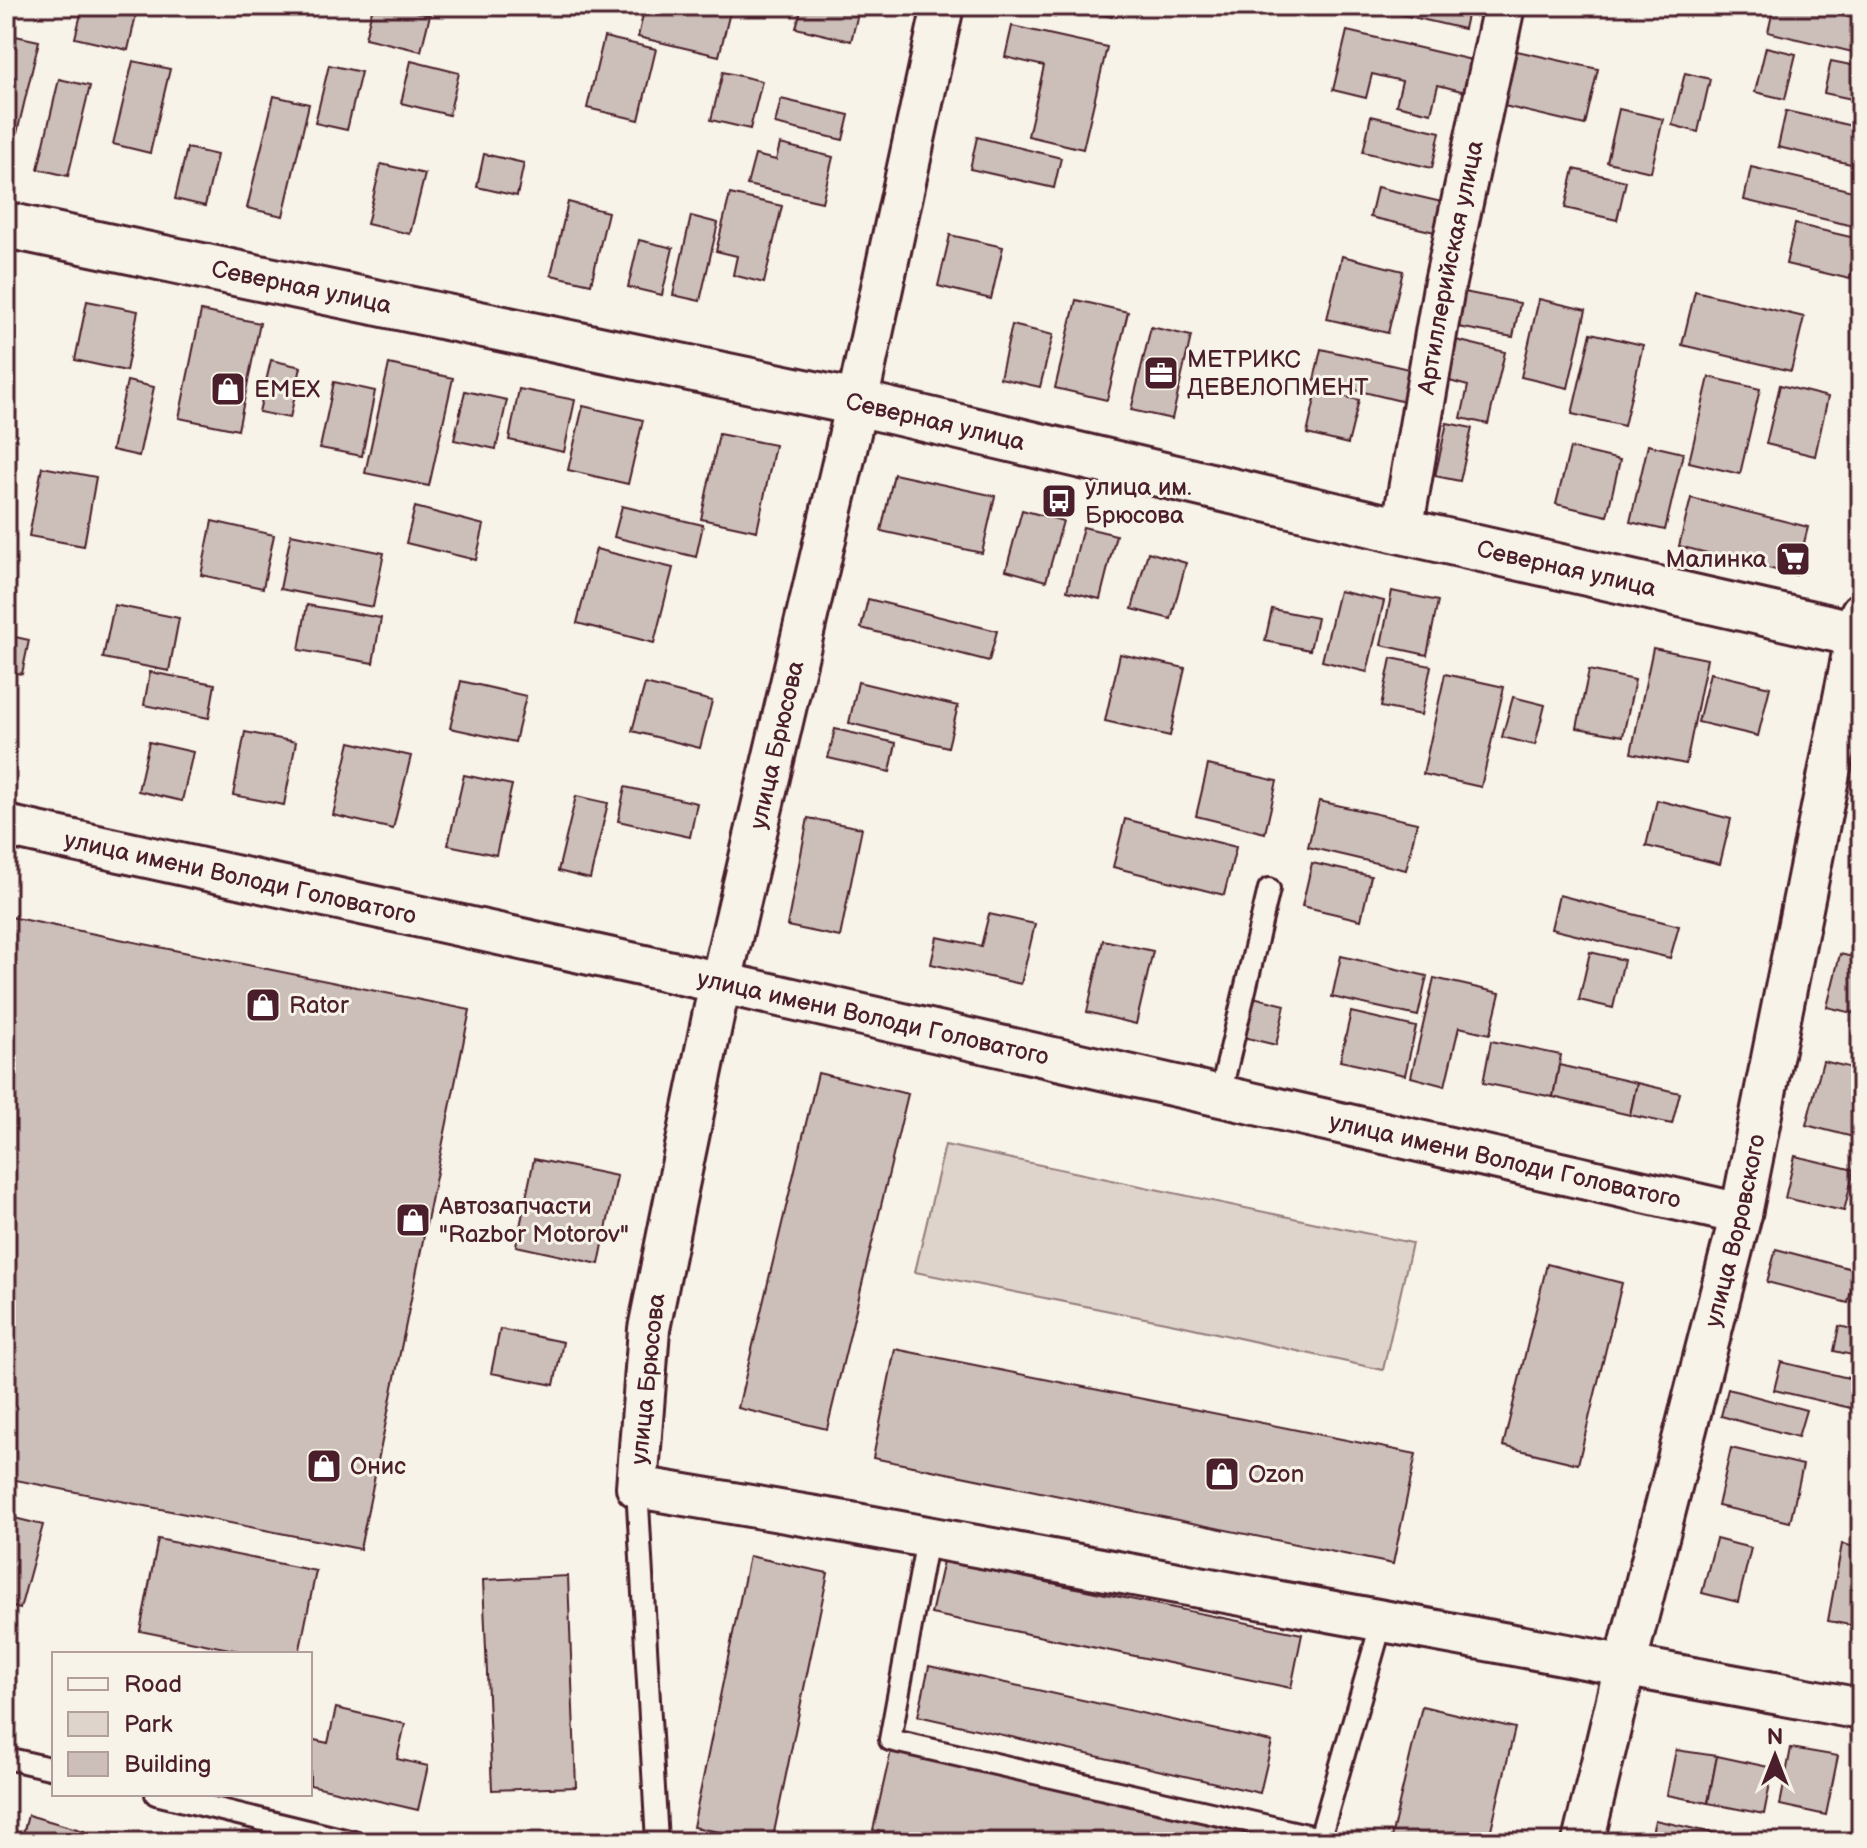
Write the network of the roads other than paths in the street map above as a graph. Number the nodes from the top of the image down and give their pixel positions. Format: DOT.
graph roads {
  1 [pos="943,6"];
  2 [pos="1504,6"];
  3 [pos="6,225"];
  4 [pos="857,403"];
  5 [pos="1402,531"];
  6 [pos="1859,628"];
  7 [pos="6,826"];
  8 [pos="1269,889"];
  9 [pos="722,983"];
  10 [pos="1220,1095"];
  11 [pos="1741,1214"];
  12 [pos="637,1487"];
  13 [pos="927,1539"];
  14 [pos="1382,1621"];
  15 [pos="1625,1666"];
  16 [pos="1861,1709"];
  17 [pos="6,1758"];
  18 [pos="52,1769"];
  19 [pos="164,1796"];
  20 [pos="353,1842"];
  21 [pos="657,1842"];
  22 [pos="1583,1842"];
  1 -- 4 [label="street, улица Брюсова"];
  2 -- 5 [label="street, Артиллерийская улица"];
  3 -- 4 [label="main road, Северная улица"];
  4 -- 5 [label="main road, Северная улица"];
  4 -- 9 [label="street, улица Брюсова"];
  5 -- 6 [label="main road, Северная улица"];
  6 -- 11 [label="street, улица Воровского"];
  7 -- 9 [label="street, улица имени Володи Головатого"];
  8 -- 10 [label="lane"];
  9 -- 10 [label="street, улица имени Володи Головатого"];
  9 -- 12 [label="street, улица Брюсова"];
  10 -- 11 [label="street, улица имени Володи Головатого"];
  11 -- 15 [label="street, улица Воровского"];
  12 -- 13 [label="street"];
  12 -- 21 [label="lane"];
  13 -- 14 [label="street"];
  13 -- 14 [label="lane"];
  14 -- 15 [label="street"];
  15 -- 16 [label="street"];
  15 -- 22 [label="street, улица Воровского"];
  17 -- 18 [label="lane"];
  19 -- 20 [label="lane"];
}
